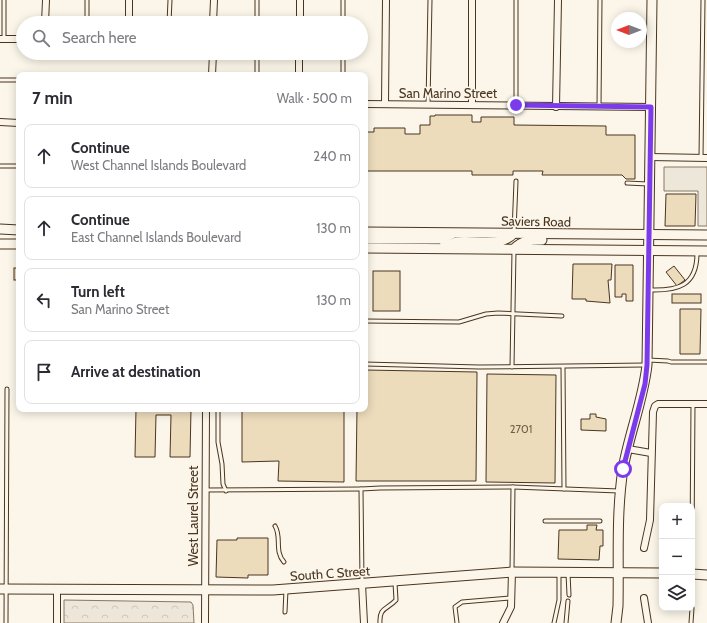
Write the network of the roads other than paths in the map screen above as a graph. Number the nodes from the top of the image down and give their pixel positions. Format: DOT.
graph roads {
  1 [pos="4,0"];
  2 [pos="46,0"];
  3 [pos="87,0"];
  4 [pos="129,0"];
  5 [pos="170,0"];
  6 [pos="214,0"];
  7 [pos="257,0"];
  8 [pos="300,0"];
  9 [pos="343,0"];
  10 [pos="386,0"];
  11 [pos="430,0"];
  12 [pos="472,0"];
  13 [pos="516,0"];
  14 [pos="558,0"];
  15 [pos="600,0"];
  16 [pos="652,0"];
  17 [pos="703,0"];
  18 [pos="45,16"];
  19 [pos="87,16"];
  20 [pos="129,16"];
  21 [pos="169,16"];
  22 [pos="213,16"];
  23 [pos="257,16"];
  24 [pos="300,16"];
  25 [pos="343,16"];
  26 [pos="2,39"];
  27 [pos="16,39"];
  28 [pos="213,60"];
  29 [pos="257,60"];
  30 [pos="300,60"];
  31 [pos="343,60"];
  32 [pos="212,72"];
  33 [pos="257,72"];
  34 [pos="299,72"];
  35 [pos="343,72"];
  36 [pos="0,80"];
  37 [pos="16,80"];
  38 [pos="368,104"];
  39 [pos="385,104"];
  40 [pos="428,104"];
  41 [pos="472,104"];
  42 [pos="516,105"];
  43 [pos="556,107"];
  44 [pos="599,107"];
  45 [pos="651,107"];
  46 [pos="0,122"];
  47 [pos="16,122"];
  48 [pos="650,157"];
  49 [pos="704,158"];
  50 [pos="0,166"];
  51 [pos="16,166"];
  52 [pos="516,181"];
  53 [pos="627,183"];
  54 [pos="650,184"];
  55 [pos="0,230"];
  56 [pos="16,230"];
  57 [pos="368,232"];
  58 [pos="455,233"];
  59 [pos="514,234"];
  60 [pos="571,235"];
  61 [pos="650,235"];
  62 [pos="707,235"];
  63 [pos="368,239"];
  64 [pos="0,244"];
  65 [pos="16,244"];
  66 [pos="368,248"];
  67 [pos="436,248"];
  68 [pos="514,249"];
  69 [pos="649,251"];
  70 [pos="697,251"];
  71 [pos="707,251"];
  72 [pos="648,290"];
  73 [pos="512,313"];
  74 [pos="562,316"];
  75 [pos="368,321"];
  76 [pos="707,362"];
  77 [pos="648,363"];
  78 [pos="368,364"];
  79 [pos="563,366"];
  80 [pos="512,367"];
  81 [pos="7,389"];
  82 [pos="693,404"];
  83 [pos="707,404"];
  84 [pos="206,412"];
  85 [pos="218,412"];
  86 [pos="628,449"];
  87 [pos="651,454"];
  88 [pos="513,487"];
  89 [pos="361,489"];
  90 [pos="564,489"];
  91 [pos="205,490"];
  92 [pos="226,491"];
  93 [pos="620,491"];
  94 [pos="545,521"];
  95 [pos="600,521"];
  96 [pos="275,526"];
  97 [pos="692,539"];
  98 [pos="644,548"];
  99 [pos="284,562"];
  100 [pos="512,572"];
  101 [pos="564,572"];
  102 [pos="618,573"];
  103 [pos="659,573"];
  104 [pos="695,574"];
  105 [pos="707,575"];
  106 [pos="395,581"];
  107 [pos="362,584"];
  108 [pos="3,589"];
  109 [pos="57,589"];
  110 [pos="286,589"];
  111 [pos="204,591"];
  112 [pos="569,595"];
  113 [pos="513,598"];
  114 [pos="644,598"];
  115 [pos="568,601"];
  116 [pos="692,611"];
  117 [pos="285,612"];
  118 [pos="6,623"];
  119 [pos="57,623"];
  120 [pos="205,623"];
  121 [pos="364,623"];
  122 [pos="380,623"];
  123 [pos="457,623"];
  124 [pos="504,623"];
  125 [pos="554,623"];
  126 [pos="566,623"];
  127 [pos="616,623"];
  128 [pos="648,623"];
  129 [pos="691,623"];
  1 -- 26 [label="lane"];
  2 -- 18 [label="street"];
  3 -- 19 [label="lane"];
  4 -- 20 [label="street"];
  5 -- 21 [label="lane"];
  6 -- 22 [label="street"];
  7 -- 23 [label="lane"];
  8 -- 24 [label="street"];
  9 -- 25 [label="lane"];
  10 -- 39 [label="street"];
  11 -- 40 [label="lane"];
  12 -- 41 [label="street"];
  13 -- 42 [label="lane"];
  14 -- 43 [label="street"];
  15 -- 44 [label="lane"];
  16 -- 45 [label="main road"];
  17 -- 49 [label="lane"];
  26 -- 27 [label="street"];
  28 -- 32 [label="street"];
  29 -- 33 [label="lane"];
  30 -- 34 [label="street"];
  31 -- 35 [label="lane"];
  36 -- 37 [label="lane"];
  38 -- 39 [label="street, San Marino Street"];
  39 -- 40 [label="street, San Marino Street"];
  40 -- 41 [label="street, San Marino Street"];
  41 -- 42 [label="street, San Marino Street"];
  42 -- 43 [label="street, San Marino Street"];
  43 -- 44 [label="street, San Marino Street"];
  44 -- 45 [label="street, San Marino Street"];
  45 -- 48 [label="main road"];
  46 -- 47 [label="street"];
  48 -- 49 [label="street"];
  48 -- 54 [label="main road"];
  50 -- 51 [label="lane"];
  52 -- 59 [label="lane"];
  53 -- 54 [label="lane"];
  54 -- 61 [label="main road"];
  55 -- 56 [label="main road"];
  57 -- 58 [label="main road, Saviers Road"];
  58 -- 59 [label="main road, Saviers Road"];
  58 -- 63 [label="main road"];
  59 -- 60 [label="main road, Saviers Road"];
  59 -- 67 [label="main road"];
  60 -- 61 [label="main road, Saviers Road"];
  60 -- 68 [label="main road"];
  61 -- 62 [label="main road, Saviers Road"];
  61 -- 69 [label="main road"];
  64 -- 65 [label="main road"];
  66 -- 67 [label="main road"];
  67 -- 68 [label="main road"];
  68 -- 69 [label="main road"];
  68 -- 73 [label="lane"];
  69 -- 70 [label="main road"];
  69 -- 72 [label="main road"];
  70 -- 71 [label="main road"];
  70 -- 72 [label="lane"];
  72 -- 77 [label="main road"];
  73 -- 74 [label="lane"];
  73 -- 75 [label="lane"];
  73 -- 80 [label="lane"];
  76 -- 77 [label="lane"];
  77 -- 79 [label="lane"];
  77 -- 86 [label="main road"];
  78 -- 80 [label="lane"];
  79 -- 80 [label="lane"];
  79 -- 90 [label="lane"];
  81 -- 108 [label="lane"];
  82 -- 83 [label="street"];
  82 -- 87 [label="street"];
  82 -- 97 [label="lane"];
  84 -- 91 [label="street, West Laurel Street"];
  85 -- 92 [label="lane"];
  86 -- 87 [label="street"];
  86 -- 93 [label="main road"];
  87 -- 98 [label="street"];
  88 -- 89 [label="lane"];
  88 -- 90 [label="lane"];
  88 -- 100 [label="lane"];
  89 -- 92 [label="lane"];
  89 -- 107 [label="lane"];
  90 -- 93 [label="lane"];
  91 -- 92 [label="lane"];
  91 -- 111 [label="street, West Laurel Street"];
  93 -- 102 [label="main road"];
  94 -- 95 [label="lane"];
  96 -- 99 [label="lane"];
  100 -- 101 [label="main road, South C Street"];
  100 -- 106 [label="main road, South C Street"];
  100 -- 113 [label="street"];
  101 -- 102 [label="main road, South C Street"];
  101 -- 112 [label="lane"];
  101 -- 125 [label="lane"];
  102 -- 103 [label="main road, South C Street"];
  102 -- 127 [label="main road"];
  104 -- 105 [label="main road"];
  106 -- 107 [label="main road, South C Street"];
  106 -- 122 [label="lane"];
  107 -- 110 [label="main road, South C Street"];
  107 -- 121 [label="street"];
  108 -- 109 [label="main road, South C Street"];
  108 -- 118 [label="lane"];
  109 -- 111 [label="main road, South C Street"];
  109 -- 119 [label="street"];
  110 -- 111 [label="main road, South C Street"];
  110 -- 117 [label="lane"];
  111 -- 120 [label="street, West Laurel Street"];
  113 -- 123 [label="lane"];
  113 -- 124 [label="street"];
  114 -- 128 [label="street"];
  115 -- 126 [label="lane"];
  116 -- 129 [label="lane"];
}
